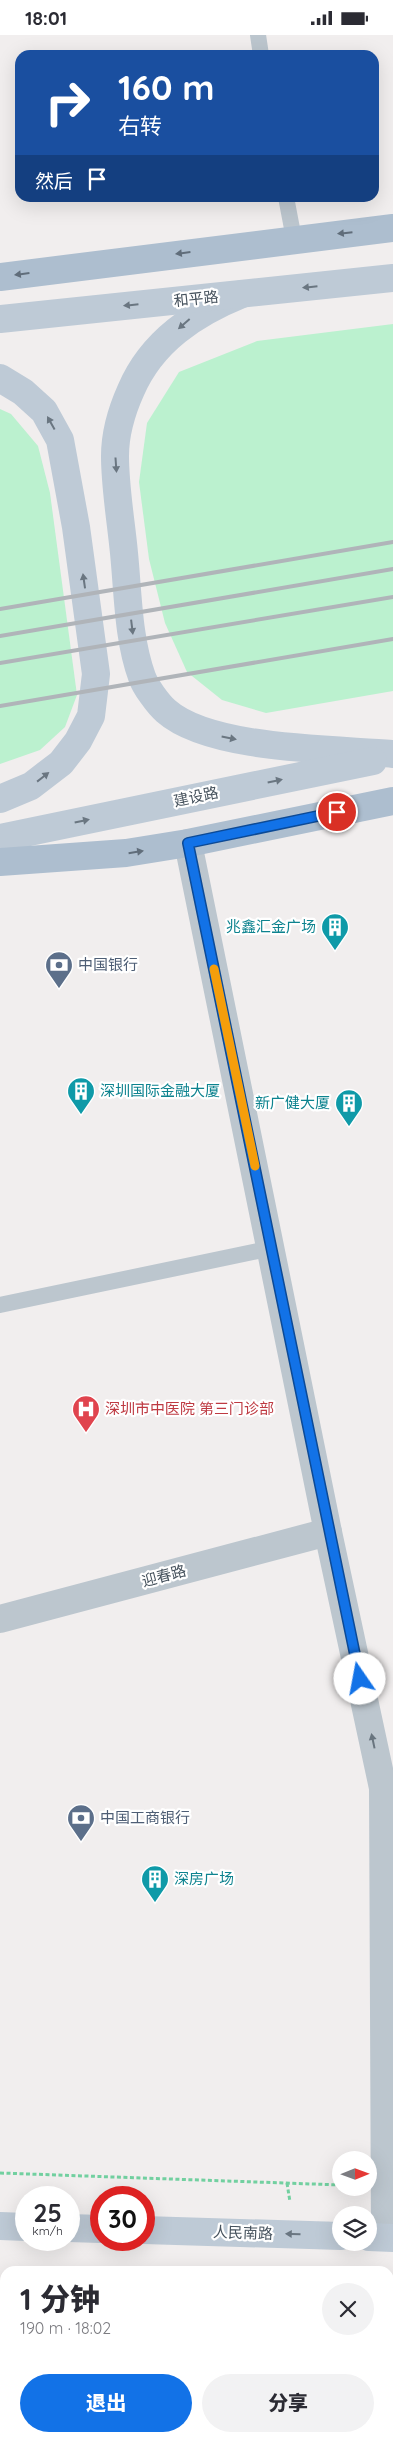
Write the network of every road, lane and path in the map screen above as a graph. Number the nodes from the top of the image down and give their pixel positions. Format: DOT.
graph roads {
  1 [pos="258,35"];
  2 [pos="260,50"];
  3 [pos="287,202"];
  4 [pos="393,228"];
  5 [pos="294,239"];
  6 [pos="0,277"];
  7 [pos="393,278"];
  8 [pos="242,294"];
  9 [pos="0,319"];
  10 [pos="0,378"];
  11 [pos="393,755"];
  12 [pos="0,799"];
  13 [pos="393,801"];
  14 [pos="0,838"];
  15 [pos="188,843"];
  16 [pos="0,863"];
  17 [pos="272,1248"];
  18 [pos="0,1305"];
  19 [pos="328,1532"];
  20 [pos="0,1619"];
  21 [pos="388,1787"];
  22 [pos="389,2017"];
  23 [pos="0,2173"];
  24 [pos="332,2185"];
  25 [pos="0,2226"];
  26 [pos="15,2227"];
  27 [pos="155,2230"];
  28 [pos="332,2236"];
  29 [pos="382,2237"];
  1 -- 2 [label="lane"];
  3 -- 5 [label="lane"];
  4 -- 5 [label="main road, one-way"];
  5 -- 6 [label="main road, one-way"];
  7 -- 8 [label="main road, 和平路, one-way"];
  8 -- 9 [label="main road, 和平路, one-way"];
  8 -- 11 [label="main road, one-way"];
  12 -- 10 [label="main road, one-way"];
  14 -- 11 [label="main road, 建设路, one-way"];
  13 -- 15 [label="main road"];
  16 -- 15 [label="main road, one-way"];
  15 -- 17 [label="street"];
  17 -- 18 [label="lane"];
  17 -- 19 [label="street"];
  19 -- 20 [label="street, 迎春路"];
  21 -- 19 [label="street, one-way"];
  21 -- 22 [label="street"];
  22 -- 29 [label="street"];
  23 -- 24 [label="path"];
  25 -- 26 [label="main road"];
  28 -- 27 [label="main road, 人民南路, one-way"];
}
